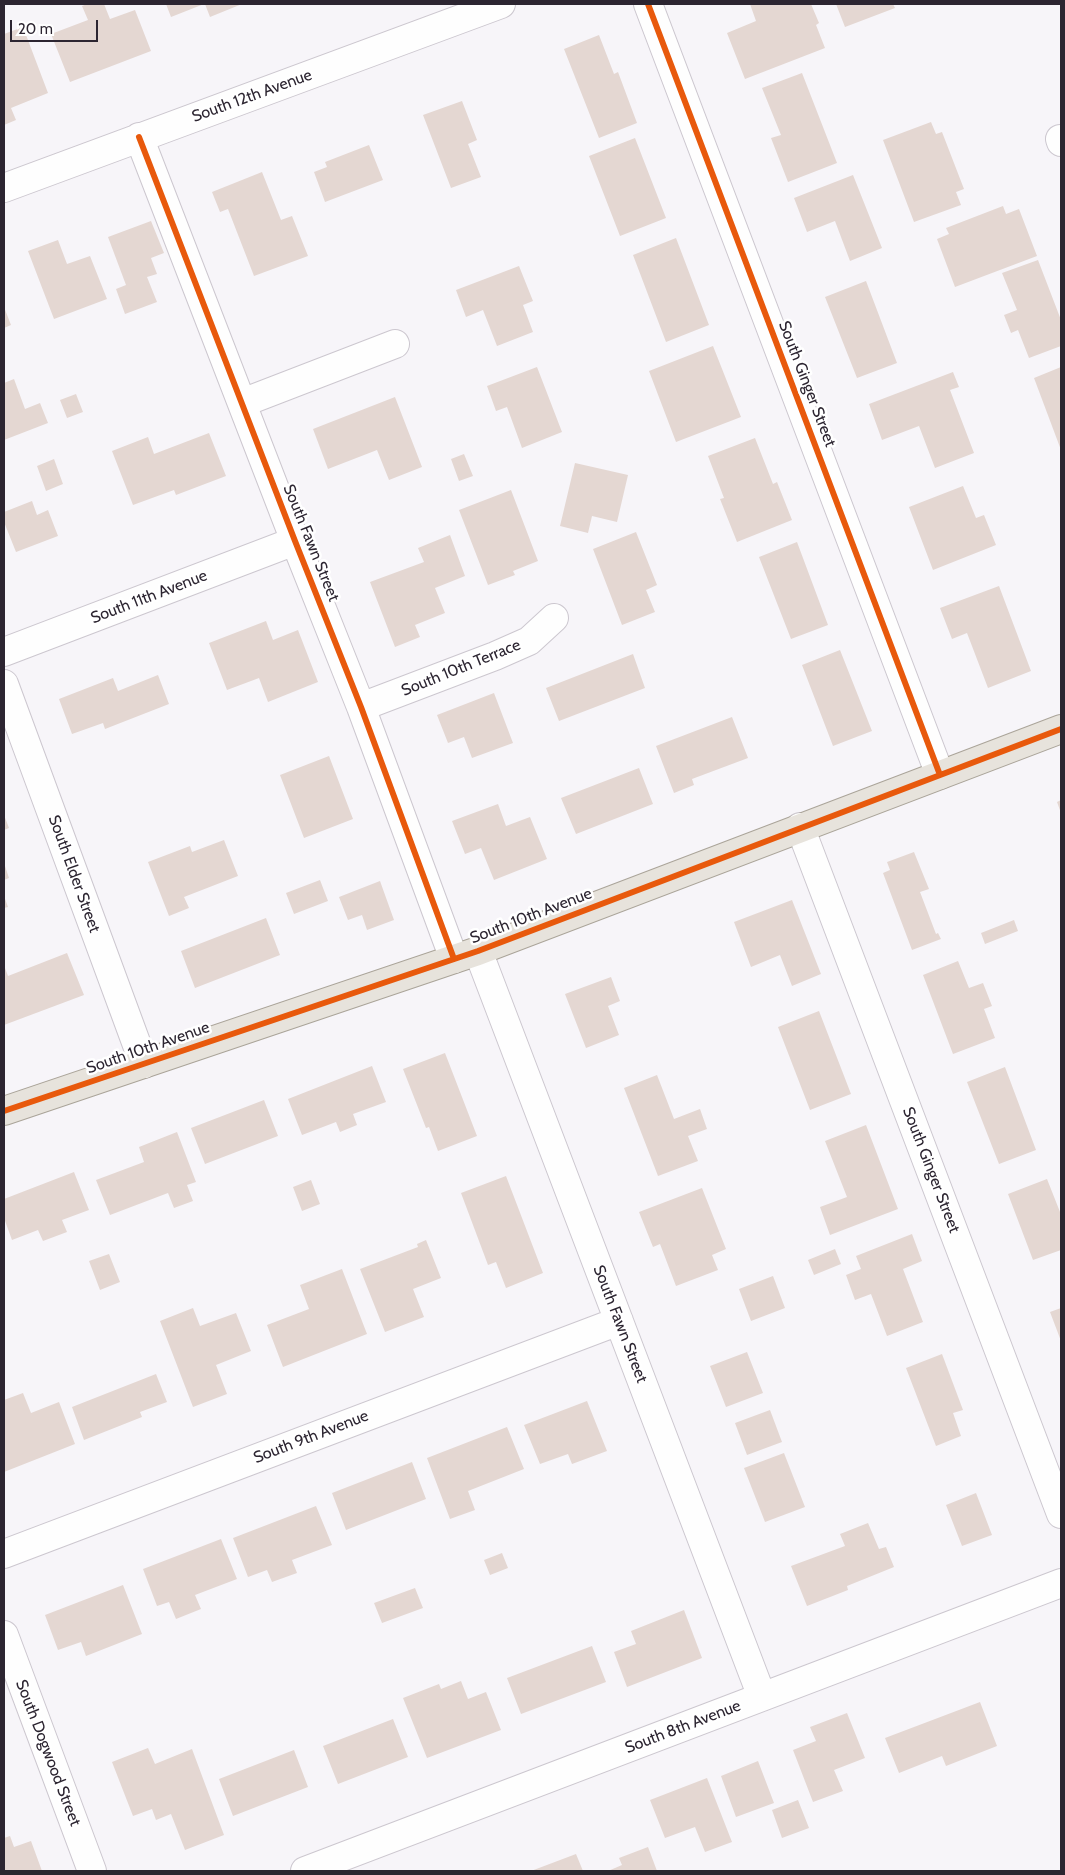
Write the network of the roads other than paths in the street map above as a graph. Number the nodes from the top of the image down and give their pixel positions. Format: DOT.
graph roads {
  1 [pos="501,4"];
  2 [pos="648,4"];
  3 [pos="139,138"];
  4 [pos="4,188"];
  5 [pos="395,344"];
  6 [pos="242,403"];
  7 [pos="295,541"];
  8 [pos="554,618"];
  9 [pos="4,652"];
  10 [pos="4,684"];
  11 [pos="361,707"];
  12 [pos="1061,729"];
  13 [pos="940,775"];
  14 [pos="800,827"];
  15 [pos="466,955"];
  16 [pos="144,1064"];
  17 [pos="4,1111"];
  18 [pos="619,1321"];
  19 [pos="1061,1514"];
  20 [pos="4,1554"];
  21 [pos="1061,1583"];
  22 [pos="4,1636"];
  23 [pos="762,1697"];
  24 [pos="92,1871"];
  25 [pos="305,1871"];
  1 -- 3 [label="street, South 12th Avenue"];
  2 -- 13 [label="street, South Ginger Street"];
  3 -- 4 [label="street, South 12th Avenue"];
  3 -- 6 [label="street, South Fawn Street"];
  5 -- 6 [label="street"];
  6 -- 7 [label="street, South Fawn Street"];
  7 -- 9 [label="street, South 11th Avenue"];
  7 -- 11 [label="street, South Fawn Street"];
  8 -- 11 [label="street, South 10th Terrace"];
  10 -- 16 [label="street, South Elder Street"];
  11 -- 15 [label="street, South Fawn Street"];
  12 -- 13 [label="main road, South 10th Avenue"];
  13 -- 14 [label="main road, South 10th Avenue"];
  14 -- 15 [label="main road, South 10th Avenue"];
  14 -- 19 [label="street, South Ginger Street"];
  15 -- 16 [label="main road, South 10th Avenue"];
  15 -- 18 [label="street, South Fawn Street"];
  16 -- 17 [label="main road, South 10th Avenue"];
  18 -- 20 [label="street, South 9th Avenue"];
  18 -- 23 [label="street, South Fawn Street"];
  21 -- 23 [label="street, South 8th Avenue"];
  22 -- 24 [label="street, South Dogwood Street"];
  23 -- 25 [label="street, South 8th Avenue"];
}
